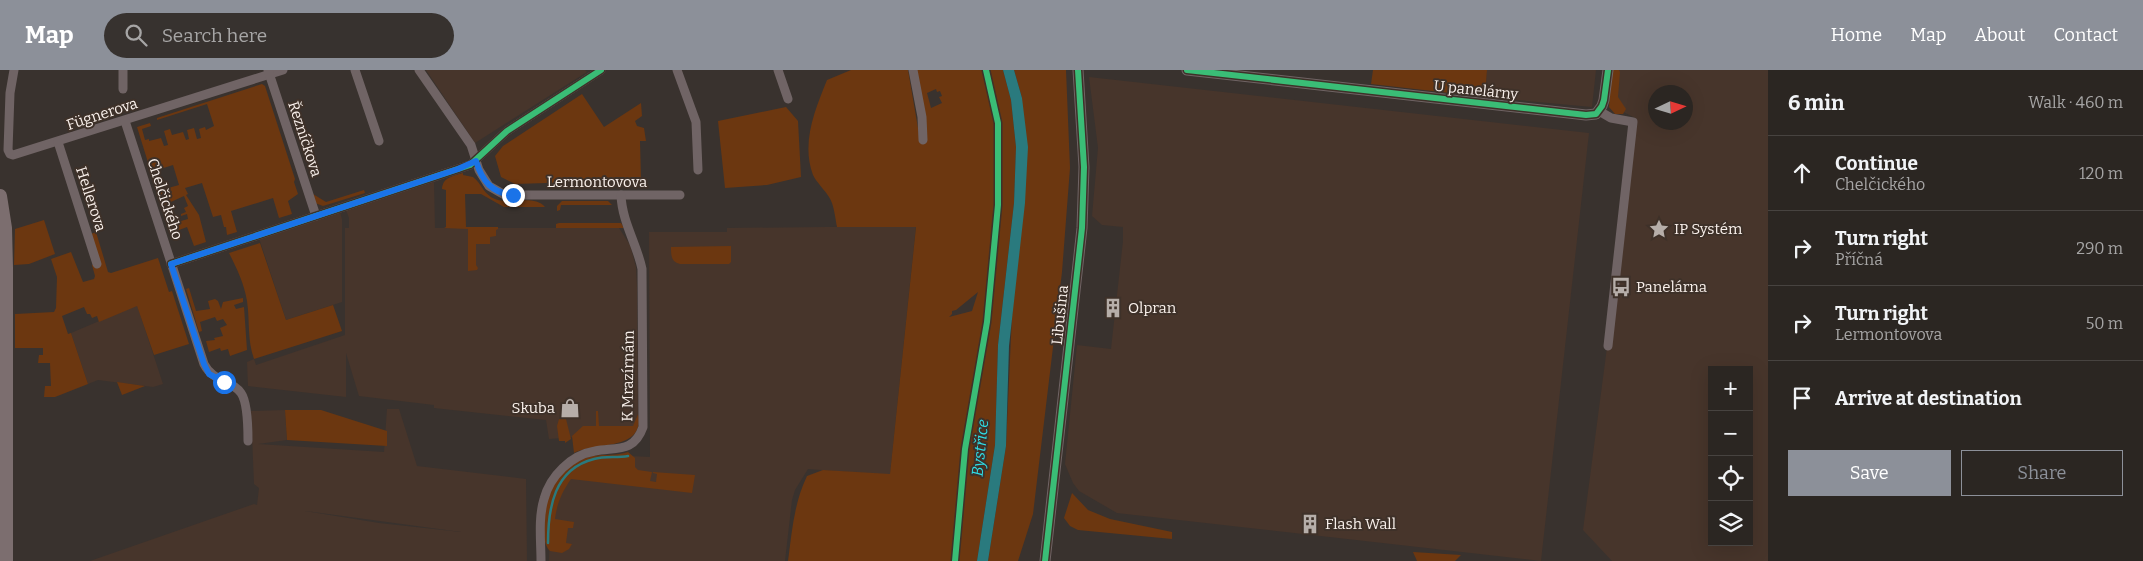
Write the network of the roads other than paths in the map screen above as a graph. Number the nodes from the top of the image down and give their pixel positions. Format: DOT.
graph roads {
  1 [pos="14,70"];
  2 [pos="122,70"];
  3 [pos="283,70"];
  4 [pos="355,70"];
  5 [pos="418,70"];
  6 [pos="601,70"];
  7 [pos="677,70"];
  8 [pos="778,70"];
  9 [pos="913,70"];
  10 [pos="1078,70"];
  11 [pos="1187,70"];
  12 [pos="1608,70"];
  13 [pos="269,72"];
  14 [pos="123,89"];
  15 [pos="788,100"];
  16 [pos="1599,111"];
  17 [pos="125,121"];
  18 [pos="923,140"];
  19 [pos="379,141"];
  20 [pos="58,142"];
  21 [pos="476,161"];
  22 [pos="698,170"];
  23 [pos="680,195"];
  24 [pos="0,196"];
  25 [pos="621,196"];
  26 [pos="316,216"];
  27 [pos="97,264"];
  28 [pos="171,264"];
  29 [pos="1608,346"];
  30 [pos="248,441"];
  31 [pos="6,561"];
  32 [pos="541,561"];
  33 [pos="1045,561"];
  1 -- 20 [label="street, Fügnerova"];
  2 -- 14 [label="street"];
  3 -- 13 [label="street, Fügnerova"];
  4 -- 19 [label="street"];
  5 -- 21 [label="street, Lermontovova"];
  6 -- 21 [label="street"];
  7 -- 22 [label="street"];
  8 -- 15 [label="street"];
  9 -- 18 [label="street"];
  10 -- 33 [label="street, Libušina"];
  11 -- 16 [label="street, U panelárny"];
  12 -- 16 [label="street"];
  13 -- 17 [label="street, Fügnerova"];
  13 -- 26 [label="street, Řezníčkova"];
  16 -- 29 [label="street, U panelárny"];
  17 -- 20 [label="street, Fügnerova"];
  17 -- 28 [label="street, Chelčického"];
  20 -- 27 [label="street, Hellerova"];
  21 -- 25 [label="street, Lermontovova"];
  21 -- 26 [label="street"];
  23 -- 25 [label="street, Lermontovova"];
  24 -- 31 [label="main road"];
  25 -- 32 [label="street, K Mrazírnám"];
  26 -- 28 [label="street"];
  28 -- 30 [label="street, Chelčického"];
}
